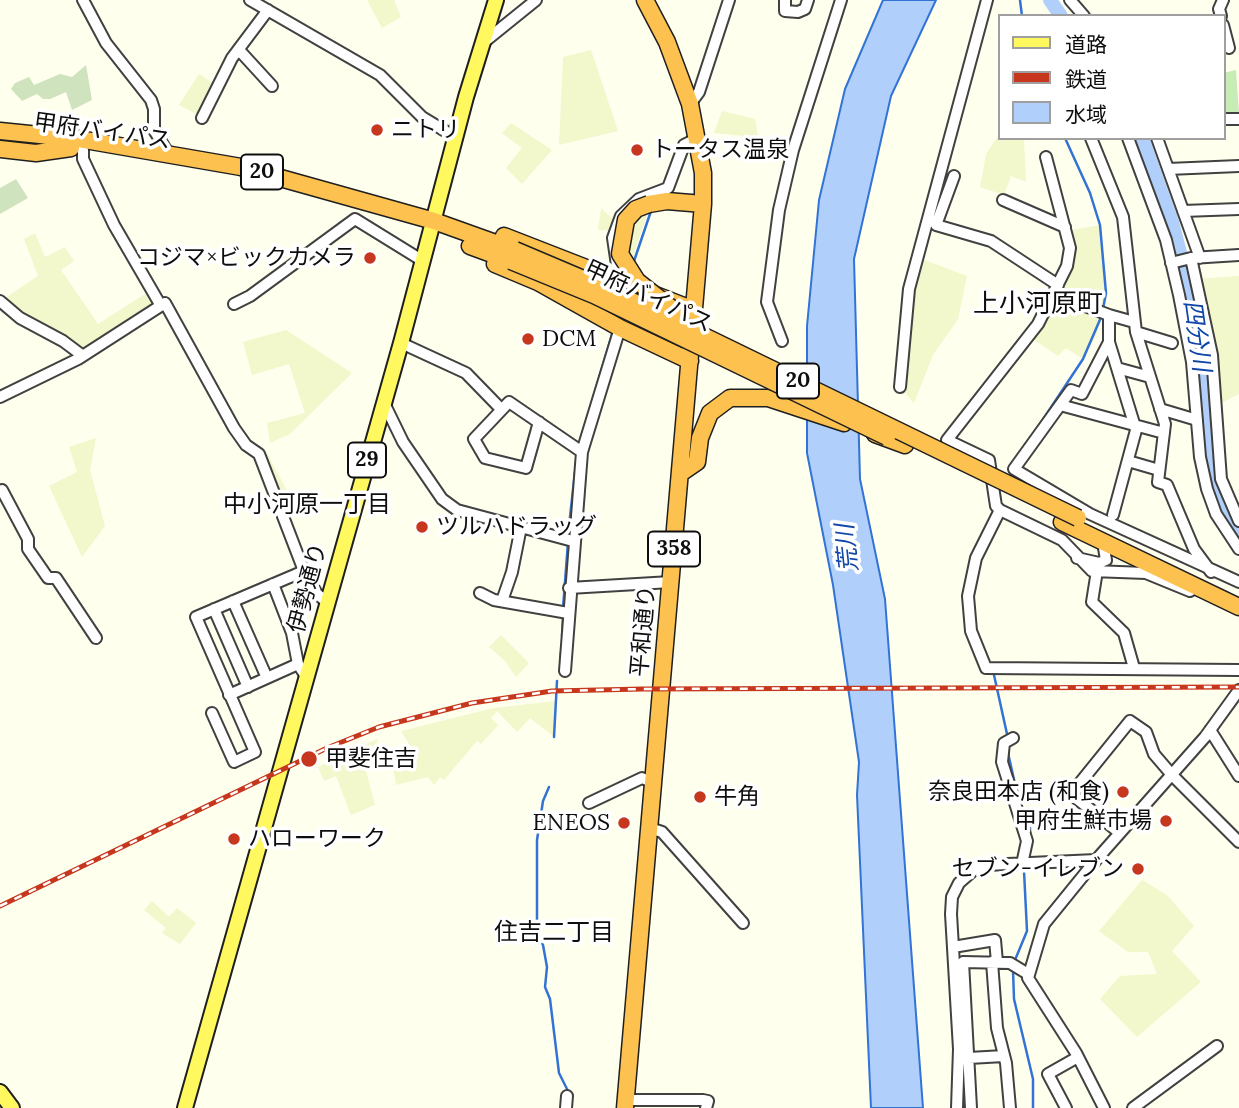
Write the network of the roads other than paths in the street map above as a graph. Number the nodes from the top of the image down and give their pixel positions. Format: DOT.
graph roads {
  1 [pos="83,0"];
  2 [pos="250,0"];
  3 [pos="496,0"];
  4 [pos="536,0"];
  5 [pos="645,0"];
  6 [pos="729,0"];
  7 [pos="785,0"];
  8 [pos="808,0"];
  9 [pos="841,0"];
  10 [pos="987,0"];
  11 [pos="1070,0"];
  12 [pos="268,10"];
  13 [pos="1082,14"];
  14 [pos="1225,31"];
  15 [pos="481,43"];
  16 [pos="1231,48"];
  17 [pos="239,50"];
  18 [pos="272,86"];
  19 [pos="690,104"];
  20 [pos="202,118"];
  21 [pos="0,123"];
  22 [pos="0,131"];
  23 [pos="59,136"];
  24 [pos="455,137"];
  25 [pos="698,138"];
  26 [pos="1092,140"];
  27 [pos="1129,140"];
  28 [pos="1158,140"];
  29 [pos="0,142"];
  30 [pos="0,149"];
  31 [pos="77,149"];
  32 [pos="169,153"];
  33 [pos="1046,157"];
  34 [pos="1239,166"];
  35 [pos="1168,169"];
  36 [pos="954,176"];
  37 [pos="1003,200"];
  38 [pos="703,204"];
  39 [pos="1239,209"];
  40 [pos="1183,211"];
  41 [pos="436,225"];
  42 [pos="1065,227"];
  43 [pos="487,252"];
  44 [pos="1239,255"];
  45 [pos="513,256"];
  46 [pos="1193,258"];
  47 [pos="423,261"];
  48 [pos="1173,263"];
  49 [pos="619,279"];
  50 [pos="1056,290"];
  51 [pos="0,301"];
  52 [pos="234,304"];
  53 [pos="161,306"];
  54 [pos="694,310"];
  55 [pos="1105,314"];
  56 [pos="1135,327"];
  57 [pos="620,328"];
  58 [pos="782,341"];
  59 [pos="1109,342"];
  60 [pos="401,343"];
  61 [pos="1172,343"];
  62 [pos="83,356"];
  63 [pos="690,361"];
  64 [pos="1117,368"];
  65 [pos="778,371"];
  66 [pos="1150,377"];
  67 [pos="900,387"];
  68 [pos="0,397"];
  69 [pos="384,402"];
  70 [pos="1060,405"];
  71 [pos="501,409"];
  72 [pos="1160,409"];
  73 [pos="1197,420"];
  74 [pos="539,422"];
  75 [pos="1135,425"];
  76 [pos="1164,432"];
  77 [pos="905,445"];
  78 [pos="582,452"];
  79 [pos="1128,461"];
  80 [pos="1159,470"];
  81 [pos="681,472"];
  82 [pos="2,490"];
  83 [pos="1000,510"];
  84 [pos="1113,515"];
  85 [pos="1070,520"];
  86 [pos="1239,521"];
  87 [pos="521,527"];
  88 [pos="573,541"];
  89 [pos="1103,542"];
  90 [pos="1239,549"];
  91 [pos="1077,558"];
  92 [pos="304,571"];
  93 [pos="1212,572"];
  94 [pos="1096,577"];
  95 [pos="671,582"];
  96 [pos="1239,582"];
  97 [pos="273,584"];
  98 [pos="569,588"];
  99 [pos="480,593"];
  100 [pos="1214,595"];
  101 [pos="1239,596"];
  102 [pos="233,601"];
  103 [pos="502,601"];
  104 [pos="327,602"];
  105 [pos="1239,607"];
  106 [pos="214,609"];
  107 [pos="568,612"];
  108 [pos="96,638"];
  109 [pos="298,664"];
  110 [pos="1133,668"];
  111 [pos="1239,670"];
  112 [pos="565,671"];
  113 [pos="267,678"];
  114 [pos="307,678"];
  115 [pos="248,687"];
  116 [pos="1239,691"];
  117 [pos="229,695"];
  118 [pos="234,706"];
  119 [pos="1210,730"];
  120 [pos="1013,738"];
  121 [pos="1172,775"];
  122 [pos="1239,776"];
  123 [pos="654,783"];
  124 [pos="589,803"];
  125 [pos="650,828"];
  126 [pos="1121,832"];
  127 [pos="1238,839"];
  128 [pos="1096,860"];
  129 [pos="1022,864"];
  130 [pos="743,923"];
  131 [pos="953,947"];
  132 [pos="995,962"];
  133 [pos="1019,968"];
  134 [pos="1217,1046"];
  135 [pos="1004,1056"];
  136 [pos="1078,1057"];
  137 [pos="969,1058"];
  138 [pos="0,1092"];
  139 [pos="626,1104"];
  140 [pos="12,1108"];
  141 [pos="185,1108"];
  142 [pos="706,1108"];
  143 [pos="957,1108"];
  144 [pos="971,1108"];
  145 [pos="1010,1108"];
  146 [pos="1066,1108"];
  147 [pos="1104,1108"];
  148 [pos="1133,1108"];
  1 -- 32 [label="street"];
  2 -- 12 [label="street"];
  3 -- 15 [label="main road, 伊勢通り / 29"];
  4 -- 15 [label="street"];
  5 -- 19 [label="highway, 平和通り / 358"];
  6 -- 19 [label="street"];
  7 -- 8 [label="street"];
  9 -- 58 [label="street"];
  10 -- 67 [label="street"];
  11 -- 13 [label="street"];
  12 -- 17 [label="street"];
  12 -- 24 [label="street"];
  14 -- 16 [label="street"];
  15 -- 24 [label="main road, 伊勢通り / 29"];
  17 -- 18 [label="street"];
  17 -- 20 [label="street"];
  19 -- 25 [label="highway, 平和通り / 358"];
  21 -- 23 [label="highway"];
  22 -- 23 [label="highway, 甲府バイパス / 20"];
  23 -- 32 [label="highway, 甲府バイパス / 20"];
  24 -- 41 [label="main road, 伊勢通り / 29"];
  25 -- 38 [label="highway, 平和通り / 358"];
  25 -- 49 [label="street"];
  26 -- 56 [label="street"];
  27 -- 48 [label="street"];
  28 -- 35 [label="street"];
  29 -- 31 [label="highway, 甲府バイパス / 20"];
  30 -- 31 [label="highway"];
  31 -- 41 [label="highway, 甲府バイパス / 20"];
  31 -- 53 [label="street"];
  32 -- 41 [label="highway, 甲府バイパス / 20"];
  33 -- 42 [label="street"];
  34 -- 35 [label="street"];
  35 -- 40 [label="street"];
  36 -- 50 [label="street"];
  37 -- 42 [label="street"];
  38 -- 54 [label="highway, 平和通り / 358"];
  38 -- 65 [label="highway, bridge"];
  39 -- 40 [label="street"];
  40 -- 46 [label="street"];
  41 -- 43 [label="highway, 甲府バイパス / 20"];
  41 -- 45 [label="highway, 甲府バイパス / 20"];
  41 -- 47 [label="main road, 伊勢通り / 29"];
  41 -- 49 [label="highway"];
  42 -- 50 [label="street"];
  43 -- 45 [label="highway, 甲府バイパス / 20"];
  43 -- 57 [label="highway"];
  44 -- 46 [label="street"];
  45 -- 65 [label="highway, 甲府バイパス / 20, bridge"];
  45 -- 77 [label="highway, 甲府バイパス / 20, bridge"];
  46 -- 48 [label="street"];
  46 -- 86 [label="street"];
  47 -- 52 [label="street"];
  47 -- 60 [label="main road, 伊勢通り / 29"];
  48 -- 73 [label="street"];
  49 -- 54 [label="highway"];
  50 -- 55 [label="street"];
  50 -- 83 [label="street"];
  51 -- 62 [label="street"];
  53 -- 62 [label="street"];
  53 -- 92 [label="street"];
  54 -- 63 [label="highway, 平和通り / 358"];
  55 -- 56 [label="street"];
  55 -- 59 [label="street"];
  56 -- 61 [label="street"];
  56 -- 66 [label="street"];
  57 -- 63 [label="highway"];
  57 -- 78 [label="street"];
  59 -- 64 [label="street"];
  59 -- 70 [label="street"];
  60 -- 69 [label="main road, 伊勢通り / 29"];
  60 -- 71 [label="street"];
  62 -- 68 [label="street"];
  63 -- 81 [label="highway, 平和通り / 358"];
  64 -- 66 [label="street"];
  64 -- 75 [label="street"];
  65 -- 85 [label="highway, 甲府バイパス / 20, bridge"];
  66 -- 72 [label="street"];
  69 -- 87 [label="street"];
  69 -- 104 [label="main road, 伊勢通り / 29"];
  70 -- 75 [label="street"];
  70 -- 93 [label="street"];
  71 -- 74 [label="street"];
  71 -- 74 [label="street"];
  72 -- 73 [label="street"];
  72 -- 76 [label="street"];
  73 -- 90 [label="street"];
  74 -- 78 [label="street"];
  75 -- 76 [label="street"];
  75 -- 79 [label="street"];
  76 -- 80 [label="street"];
  77 -- 81 [label="highway, bridge"];
  77 -- 85 [label="highway, 甲府バイパス / 20"];
  78 -- 88 [label="street"];
  79 -- 80 [label="street"];
  79 -- 84 [label="street"];
  80 -- 93 [label="street"];
  81 -- 95 [label="highway, 平和通り / 358"];
  82 -- 108 [label="street"];
  83 -- 91 [label="street"];
  83 -- 110 [label="street"];
  85 -- 89 [label="highway, 甲府バイパス / 20"];
  85 -- 101 [label="highway, 甲府バイパス / 20"];
  87 -- 88 [label="street"];
  87 -- 103 [label="street"];
  88 -- 98 [label="street"];
  89 -- 91 [label="street"];
  89 -- 100 [label="highway, 甲府バイパス / 20"];
  91 -- 100 [label="street"];
  92 -- 97 [label="street"];
  92 -- 104 [label="street"];
  93 -- 96 [label="street"];
  94 -- 110 [label="street"];
  95 -- 98 [label="street"];
  95 -- 123 [label="highway, 平和通り / 358"];
  97 -- 102 [label="street"];
  97 -- 109 [label="street"];
  98 -- 107 [label="street"];
  99 -- 103 [label="street"];
  100 -- 105 [label="highway, 甲府バイパス / 20"];
  102 -- 106 [label="street"];
  102 -- 113 [label="street"];
  103 -- 107 [label="street"];
  104 -- 114 [label="main road, 伊勢通り / 29"];
  106 -- 115 [label="street"];
  106 -- 117 [label="street"];
  107 -- 112 [label="street"];
  109 -- 113 [label="street"];
  109 -- 114 [label="street"];
  110 -- 111 [label="street"];
  113 -- 115 [label="street"];
  114 -- 141 [label="main road, 伊勢通り / 29"];
  115 -- 117 [label="street"];
  116 -- 119 [label="street"];
  117 -- 118 [label="street"];
  118 -- 118 [label="street"];
  119 -- 121 [label="street"];
  119 -- 122 [label="street"];
  120 -- 129 [label="street"];
  121 -- 126 [label="street"];
  121 -- 126 [label="street"];
  121 -- 127 [label="street"];
  123 -- 124 [label="street"];
  123 -- 125 [label="highway, 平和通り / 358"];
  125 -- 130 [label="street"];
  125 -- 139 [label="highway, 平和通り / 358"];
  126 -- 128 [label="street"];
  128 -- 129 [label="street"];
  128 -- 133 [label="street"];
  129 -- 131 [label="street"];
  131 -- 132 [label="street"];
  131 -- 143 [label="street"];
  132 -- 133 [label="street"];
  132 -- 135 [label="street"];
  132 -- 137 [label="street"];
  133 -- 136 [label="street"];
  134 -- 148 [label="street"];
  135 -- 137 [label="street"];
  135 -- 145 [label="street"];
  136 -- 146 [label="street"];
  136 -- 147 [label="street"];
  137 -- 144 [label="street"];
  138 -- 140 [label="main road"];
  139 -- 142 [label="street"];
}
